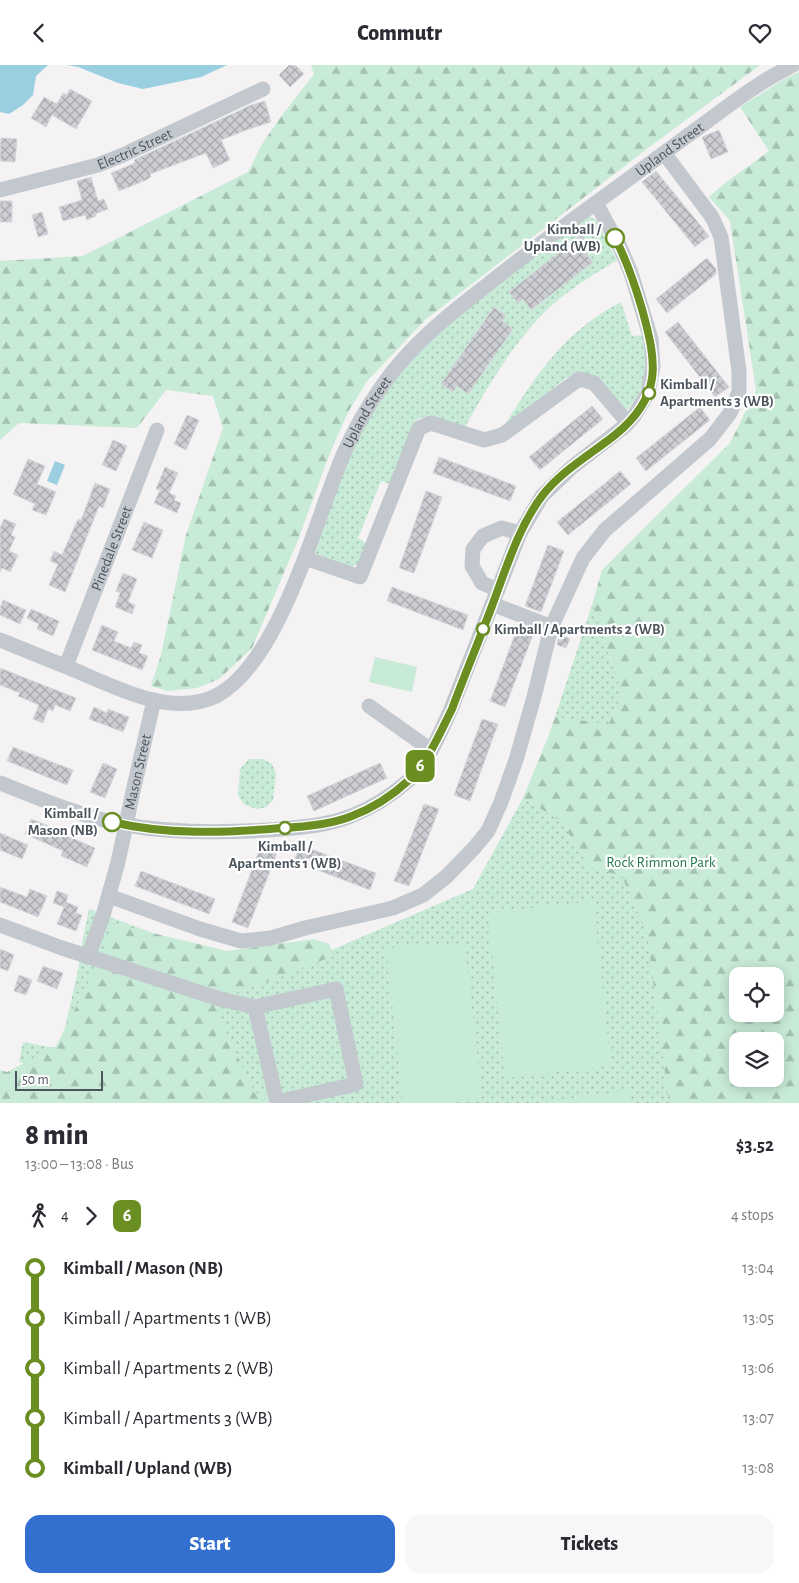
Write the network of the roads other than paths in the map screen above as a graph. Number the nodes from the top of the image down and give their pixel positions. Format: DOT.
graph roads {
  1 [pos="793,65"];
  2 [pos="263,89"];
  3 [pos="664,153"];
  4 [pos="0,189"];
  5 [pos="596,203"];
  6 [pos="628,423"];
  7 [pos="157,430"];
  8 [pos="520,533"];
  9 [pos="304,558"];
  10 [pos="495,597"];
  11 [pos="552,627"];
  12 [pos="0,640"];
  13 [pos="66,666"];
  14 [pos="154,700"];
  15 [pos="369,706"];
  16 [pos="431,750"];
  17 [pos="0,783"];
  18 [pos="126,825"];
  19 [pos="108,895"];
  20 [pos="0,925"];
  21 [pos="88,957"];
  22 [pos="255,1007"];
  1 -- 3 [label="street, Upland Street"];
  2 -- 4 [label="street, Electric Street"];
  3 -- 5 [label="street, Upland Street"];
  3 -- 11 [label="street"];
  5 -- 6 [label="street"];
  5 -- 9 [label="street, Upland Street"];
  6 -- 8 [label="street"];
  6 -- 9 [label="street"];
  7 -- 13 [label="street, Pinedale Street"];
  8 -- 10 [label="street"];
  8 -- 10 [label="street"];
  9 -- 14 [label="street, Upland Street"];
  10 -- 11 [label="street"];
  10 -- 16 [label="street"];
  11 -- 19 [label="street"];
  12 -- 13 [label="street, Upland Street"];
  13 -- 14 [label="street, Upland Street"];
  14 -- 18 [label="street, Mason Street"];
  15 -- 16 [label="street"];
  16 -- 18 [label="street"];
  17 -- 18 [label="street"];
  18 -- 19 [label="street, Mason Street"];
  19 -- 21 [label="street, Mason Street"];
  20 -- 21 [label="street"];
  21 -- 22 [label="street"];
  22 -- 22 [label="street"];
}
